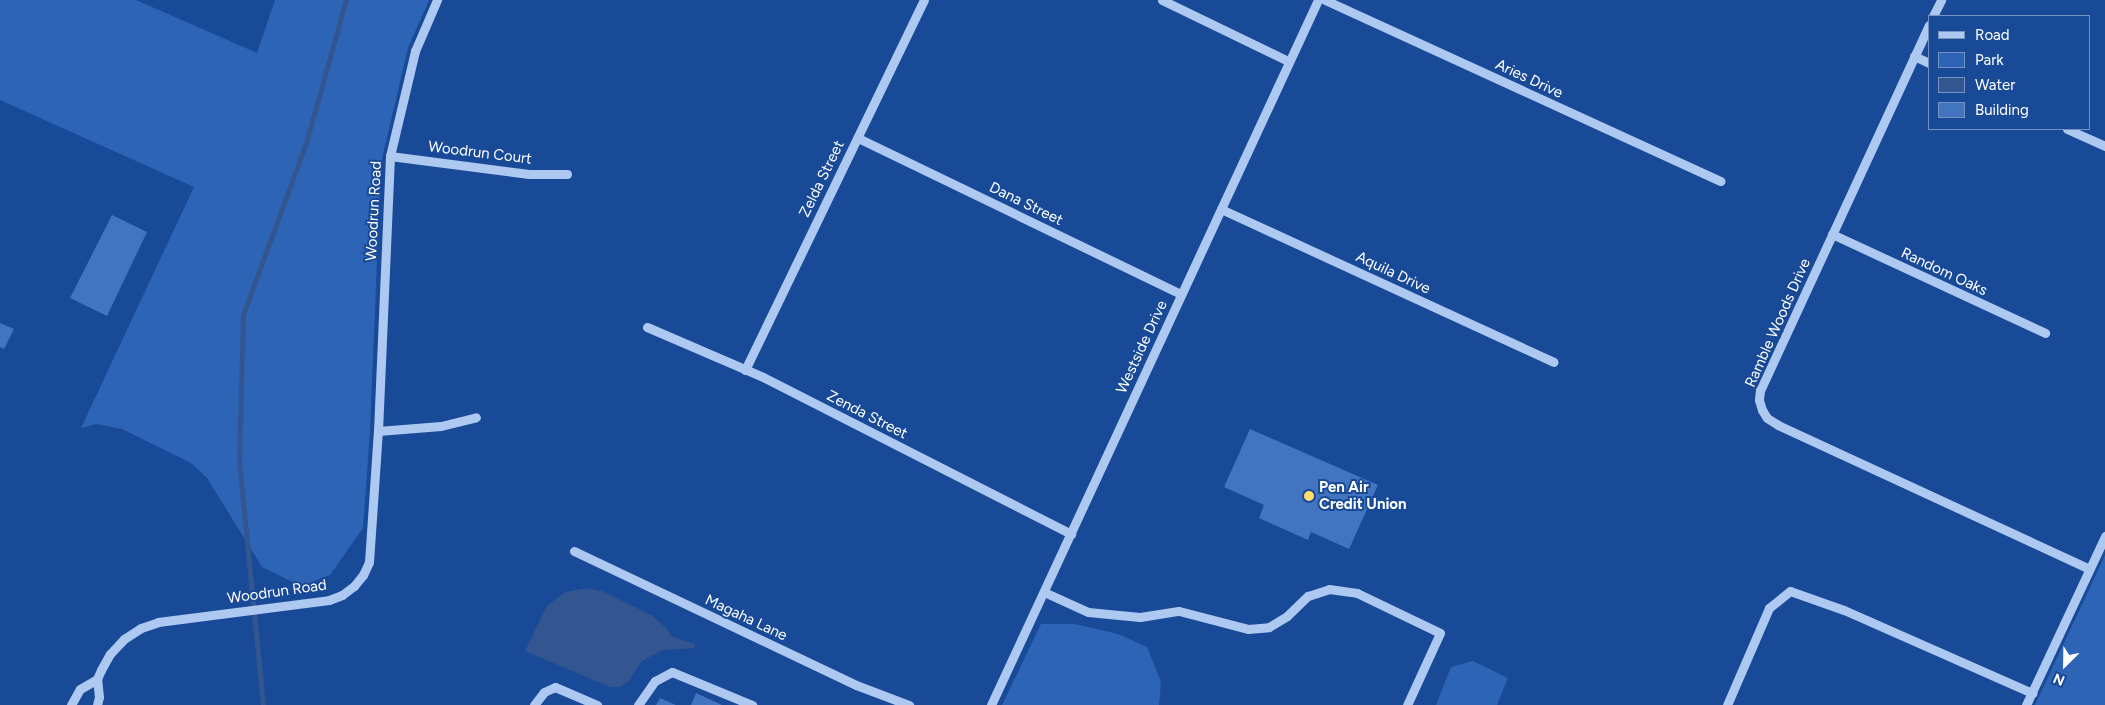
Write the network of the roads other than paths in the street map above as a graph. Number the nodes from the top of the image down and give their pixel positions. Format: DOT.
graph roads {
  1 [pos="437,0"];
  2 [pos="924,0"];
  3 [pos="1162,0"];
  4 [pos="1318,0"];
  5 [pos="1325,0"];
  6 [pos="1941,0"];
  7 [pos="1934,15"];
  8 [pos="1928,27"];
  9 [pos="1914,56"];
  10 [pos="1288,61"];
  11 [pos="1928,63"];
  12 [pos="2070,130"];
  13 [pos="858,138"];
  14 [pos="2105,146"];
  15 [pos="390,156"];
  16 [pos="567,174"];
  17 [pos="1721,181"];
  18 [pos="1221,209"];
  19 [pos="1832,234"];
  20 [pos="1181,294"];
  21 [pos="647,327"];
  22 [pos="2045,333"];
  23 [pos="1553,362"];
  24 [pos="745,370"];
  25 [pos="476,417"];
  26 [pos="378,431"];
  27 [pos="1071,534"];
  28 [pos="2105,536"];
  29 [pos="574,552"];
  30 [pos="2089,569"];
  31 [pos="1044,592"];
  32 [pos="97,679"];
  33 [pos="2032,693"];
  34 [pos="536,702"];
  35 [pos="71,705"];
  36 [pos="97,705"];
  37 [pos="597,705"];
  38 [pos="638,705"];
  39 [pos="752,705"];
  40 [pos="909,705"];
  41 [pos="991,705"];
  42 [pos="1407,705"];
  43 [pos="1727,705"];
  44 [pos="2026,705"];
  1 -- 15 [label="street, Woodrun Road"];
  2 -- 13 [label="street, Zelda Street"];
  3 -- 10 [label="street"];
  4 -- 10 [label="street, Westside Drive"];
  5 -- 17 [label="street, Aries Drive"];
  6 -- 7 [label="street"];
  8 -- 9 [label="street, Ramble Woods Drive"];
  9 -- 11 [label="street"];
  9 -- 19 [label="street, Ramble Woods Drive"];
  10 -- 18 [label="street, Westside Drive"];
  12 -- 14 [label="street"];
  13 -- 20 [label="street, Dana Street"];
  13 -- 24 [label="street, Zelda Street"];
  15 -- 16 [label="street, Woodrun Court"];
  15 -- 26 [label="street, Woodrun Road"];
  18 -- 20 [label="street, Westside Drive"];
  18 -- 23 [label="street, Aquila Drive"];
  19 -- 22 [label="street, Random Oaks"];
  19 -- 30 [label="street, Ramble Woods Drive"];
  20 -- 27 [label="street, Westside Drive"];
  21 -- 24 [label="street, Zenda Street"];
  24 -- 27 [label="street, Zenda Street"];
  25 -- 26 [label="street"];
  26 -- 32 [label="street, Woodrun Road"];
  27 -- 31 [label="street, Westside Drive"];
  28 -- 30 [label="street"];
  29 -- 40 [label="street, Magaha Lane"];
  30 -- 33 [label="street"];
  31 -- 41 [label="street, Westside Drive"];
  31 -- 42 [label="street"];
  32 -- 35 [label="street, Woodrun Road"];
  32 -- 36 [label="street, Woodrun Road"];
  33 -- 43 [label="street"];
  33 -- 44 [label="street"];
  34 -- 37 [label="street"];
  38 -- 39 [label="street"];
}
